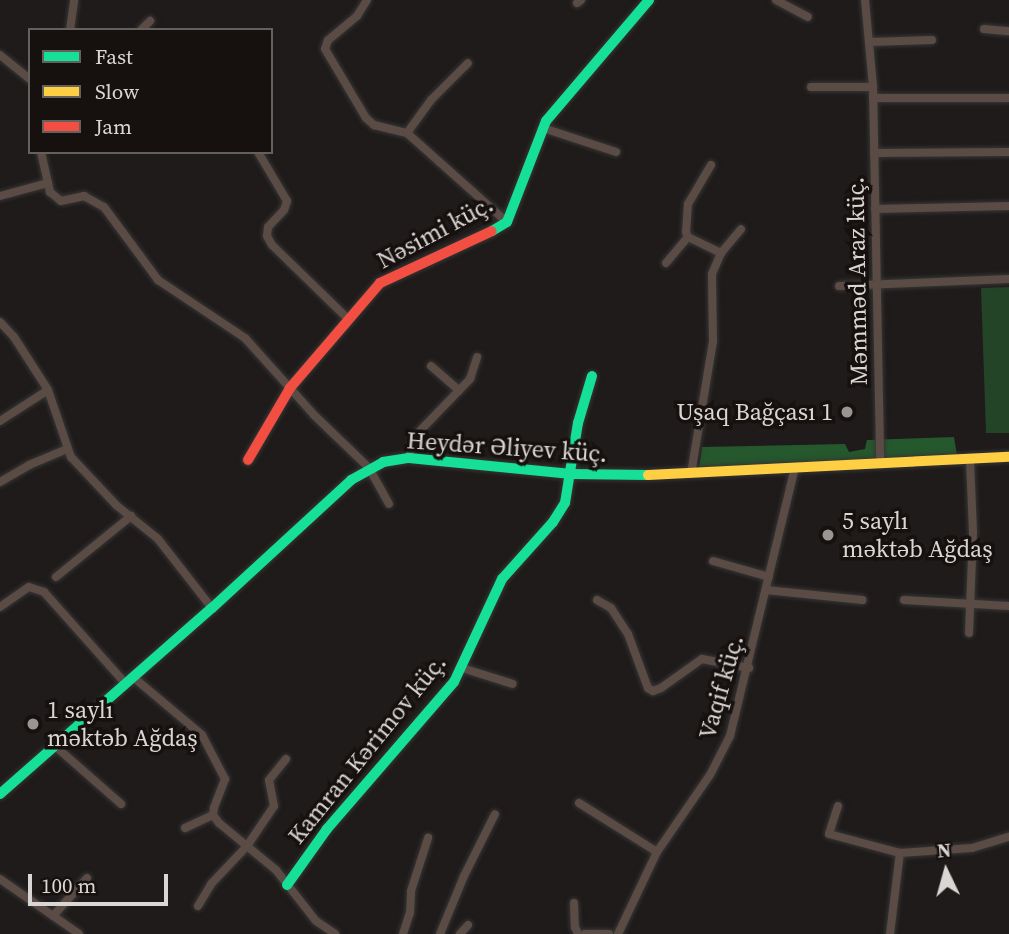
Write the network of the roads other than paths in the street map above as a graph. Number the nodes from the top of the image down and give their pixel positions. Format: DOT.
graph roads {
  1 [pos="74,0"];
  2 [pos="367,0"];
  3 [pos="649,0"];
  4 [pos="776,0"];
  5 [pos="865,0"];
  6 [pos="808,17"];
  7 [pos="150,21"];
  8 [pos="70,28"];
  9 [pos="143,28"];
  10 [pos="984,29"];
  11 [pos="1009,31"];
  12 [pos="932,40"];
  13 [pos="869,42"];
  14 [pos="0,55"];
  15 [pos="468,63"];
  16 [pos="28,77"];
  17 [pos="811,87"];
  18 [pos="873,87"];
  19 [pos="873,98"];
  20 [pos="1009,99"];
  21 [pos="543,128"];
  22 [pos="407,133"];
  23 [pos="616,152"];
  24 [pos="1009,152"];
  25 [pos="874,153"];
  26 [pos="41,154"];
  27 [pos="259,154"];
  28 [pos="711,165"];
  29 [pos="48,183"];
  30 [pos="0,196"];
  31 [pos="1009,206"];
  32 [pos="875,209"];
  33 [pos="507,222"];
  34 [pos="741,229"];
  35 [pos="688,237"];
  36 [pos="721,253"];
  37 [pos="666,262"];
  38 [pos="1009,279"];
  39 [pos="877,285"];
  40 [pos="839,286"];
  41 [pos="348,319"];
  42 [pos="0,322"];
  43 [pos="477,357"];
  44 [pos="430,366"];
  45 [pos="592,376"];
  46 [pos="290,388"];
  47 [pos="48,390"];
  48 [pos="459,390"];
  49 [pos="0,421"];
  50 [pos="67,449"];
  51 [pos="1009,457"];
  52 [pos="409,458"];
  53 [pos="970,459"];
  54 [pos="248,460"];
  55 [pos="880,464"];
  56 [pos="369,468"];
  57 [pos="795,468"];
  58 [pos="571,474"];
  59 [pos="691,474"];
  60 [pos="0,482"];
  61 [pos="389,504"];
  62 [pos="131,516"];
  63 [pos="713,561"];
  64 [pos="56,577"];
  65 [pos="769,577"];
  66 [pos="766,590"];
  67 [pos="597,600"];
  68 [pos="862,600"];
  69 [pos="904,600"];
  70 [pos="972,605"];
  71 [pos="1009,606"];
  72 [pos="0,607"];
  73 [pos="212,608"];
  74 [pos="970,633"];
  75 [pos="462,668"];
  76 [pos="749,668"];
  77 [pos="130,681"];
  78 [pos="513,684"];
  79 [pos="55,746"];
  80 [pos="286,759"];
  81 [pos="0,794"];
  82 [pos="579,803"];
  83 [pos="121,804"];
  84 [pos="838,806"];
  85 [pos="495,814"];
  86 [pos="213,815"];
  87 [pos="185,828"];
  88 [pos="1009,837"];
  89 [pos="428,838"];
  90 [pos="247,846"];
  91 [pos="657,852"];
  92 [pos="900,853"];
  93 [pos="0,878"];
  94 [pos="87,878"];
  95 [pos="287,885"];
  96 [pos="574,903"];
  97 [pos="198,906"];
  98 [pos="53,916"];
  99 [pos="468,925"];
  100 [pos="79,934"];
  101 [pos="335,934"];
  102 [pos="403,934"];
  103 [pos="440,934"];
  104 [pos="460,934"];
  105 [pos="578,934"];
  106 [pos="585,934"];
  107 [pos="609,934"];
  108 [pos="618,934"];
  109 [pos="890,934"];
  1 -- 8 [label="street"];
  2 -- 22 [label="street"];
  3 -- 21 [label="street, Nəsimi küç."];
  4 -- 6 [label="street"];
  5 -- 13 [label="street, Məmməd Araz küç."];
  7 -- 9 [label="street"];
  10 -- 11 [label="street"];
  12 -- 13 [label="street"];
  13 -- 18 [label="street, Məmməd Araz küç."];
  14 -- 16 [label="street"];
  15 -- 22 [label="street"];
  17 -- 18 [label="street"];
  18 -- 19 [label="street, Məmməd Araz küç."];
  19 -- 20 [label="street"];
  19 -- 25 [label="street, Məmməd Araz küç."];
  21 -- 23 [label="street"];
  21 -- 33 [label="street, Nəsimi küç."];
  22 -- 33 [label="street"];
  24 -- 25 [label="street"];
  25 -- 32 [label="street, Məmməd Araz küç."];
  26 -- 29 [label="street"];
  27 -- 41 [label="street"];
  28 -- 35 [label="street"];
  29 -- 30 [label="street"];
  29 -- 46 [label="street"];
  31 -- 32 [label="street"];
  32 -- 39 [label="street, Məmməd Araz küç."];
  33 -- 41 [label="street, Nəsimi küç."];
  34 -- 36 [label="street"];
  35 -- 36 [label="street"];
  35 -- 37 [label="street"];
  36 -- 59 [label="street"];
  38 -- 39 [label="street"];
  39 -- 40 [label="street"];
  39 -- 55 [label="street, Məmməd Araz küç."];
  41 -- 46 [label="street, Nəsimi küç."];
  42 -- 47 [label="street"];
  43 -- 48 [label="street"];
  44 -- 48 [label="street"];
  45 -- 58 [label="street, Kamran Kərimov küç."];
  46 -- 54 [label="street, Nəsimi küç."];
  46 -- 56 [label="street"];
  47 -- 49 [label="street"];
  47 -- 50 [label="street"];
  48 -- 52 [label="street"];
  50 -- 60 [label="street"];
  50 -- 62 [label="street"];
  51 -- 53 [label="street, Heydər Əliyev küç."];
  52 -- 56 [label="street, Heydər Əliyev küç."];
  52 -- 58 [label="street, Heydər Əliyev küç."];
  53 -- 55 [label="street, Heydər Əliyev küç."];
  53 -- 70 [label="street"];
  55 -- 57 [label="street, Heydər Əliyev küç."];
  56 -- 61 [label="street"];
  56 -- 73 [label="street, Heydər Əliyev küç."];
  57 -- 59 [label="street, Heydər Əliyev küç."];
  57 -- 65 [label="street, Vaqif küç."];
  58 -- 59 [label="street, Heydər Əliyev küç."];
  58 -- 75 [label="street, Kamran Kərimov küç."];
  62 -- 64 [label="street"];
  62 -- 73 [label="street"];
  63 -- 65 [label="street"];
  65 -- 66 [label="street, Vaqif küç."];
  66 -- 68 [label="street"];
  66 -- 76 [label="street, Vaqif küç."];
  67 -- 76 [label="street"];
  69 -- 70 [label="street"];
  70 -- 71 [label="street"];
  70 -- 74 [label="street"];
  72 -- 77 [label="street"];
  73 -- 77 [label="street, Heydər Əliyev küç."];
  75 -- 78 [label="street"];
  75 -- 95 [label="street, Kamran Kərimov küç."];
  76 -- 91 [label="street, Vaqif küç."];
  77 -- 79 [label="street, Heydər Əliyev küç."];
  77 -- 86 [label="street"];
  79 -- 81 [label="street, Heydər Əliyev küç."];
  79 -- 83 [label="street"];
  80 -- 90 [label="street"];
  82 -- 91 [label="street"];
  84 -- 92 [label="street"];
  85 -- 103 [label="street"];
  86 -- 87 [label="street"];
  86 -- 90 [label="street"];
  88 -- 92 [label="street"];
  89 -- 102 [label="street"];
  90 -- 95 [label="street"];
  90 -- 97 [label="street"];
  91 -- 108 [label="street, Vaqif küç."];
  92 -- 109 [label="street"];
  93 -- 98 [label="street"];
  94 -- 98 [label="street"];
  95 -- 101 [label="street"];
  96 -- 105 [label="street"];
  98 -- 100 [label="street"];
  99 -- 104 [label="street"];
  106 -- 107 [label="street"];
}
